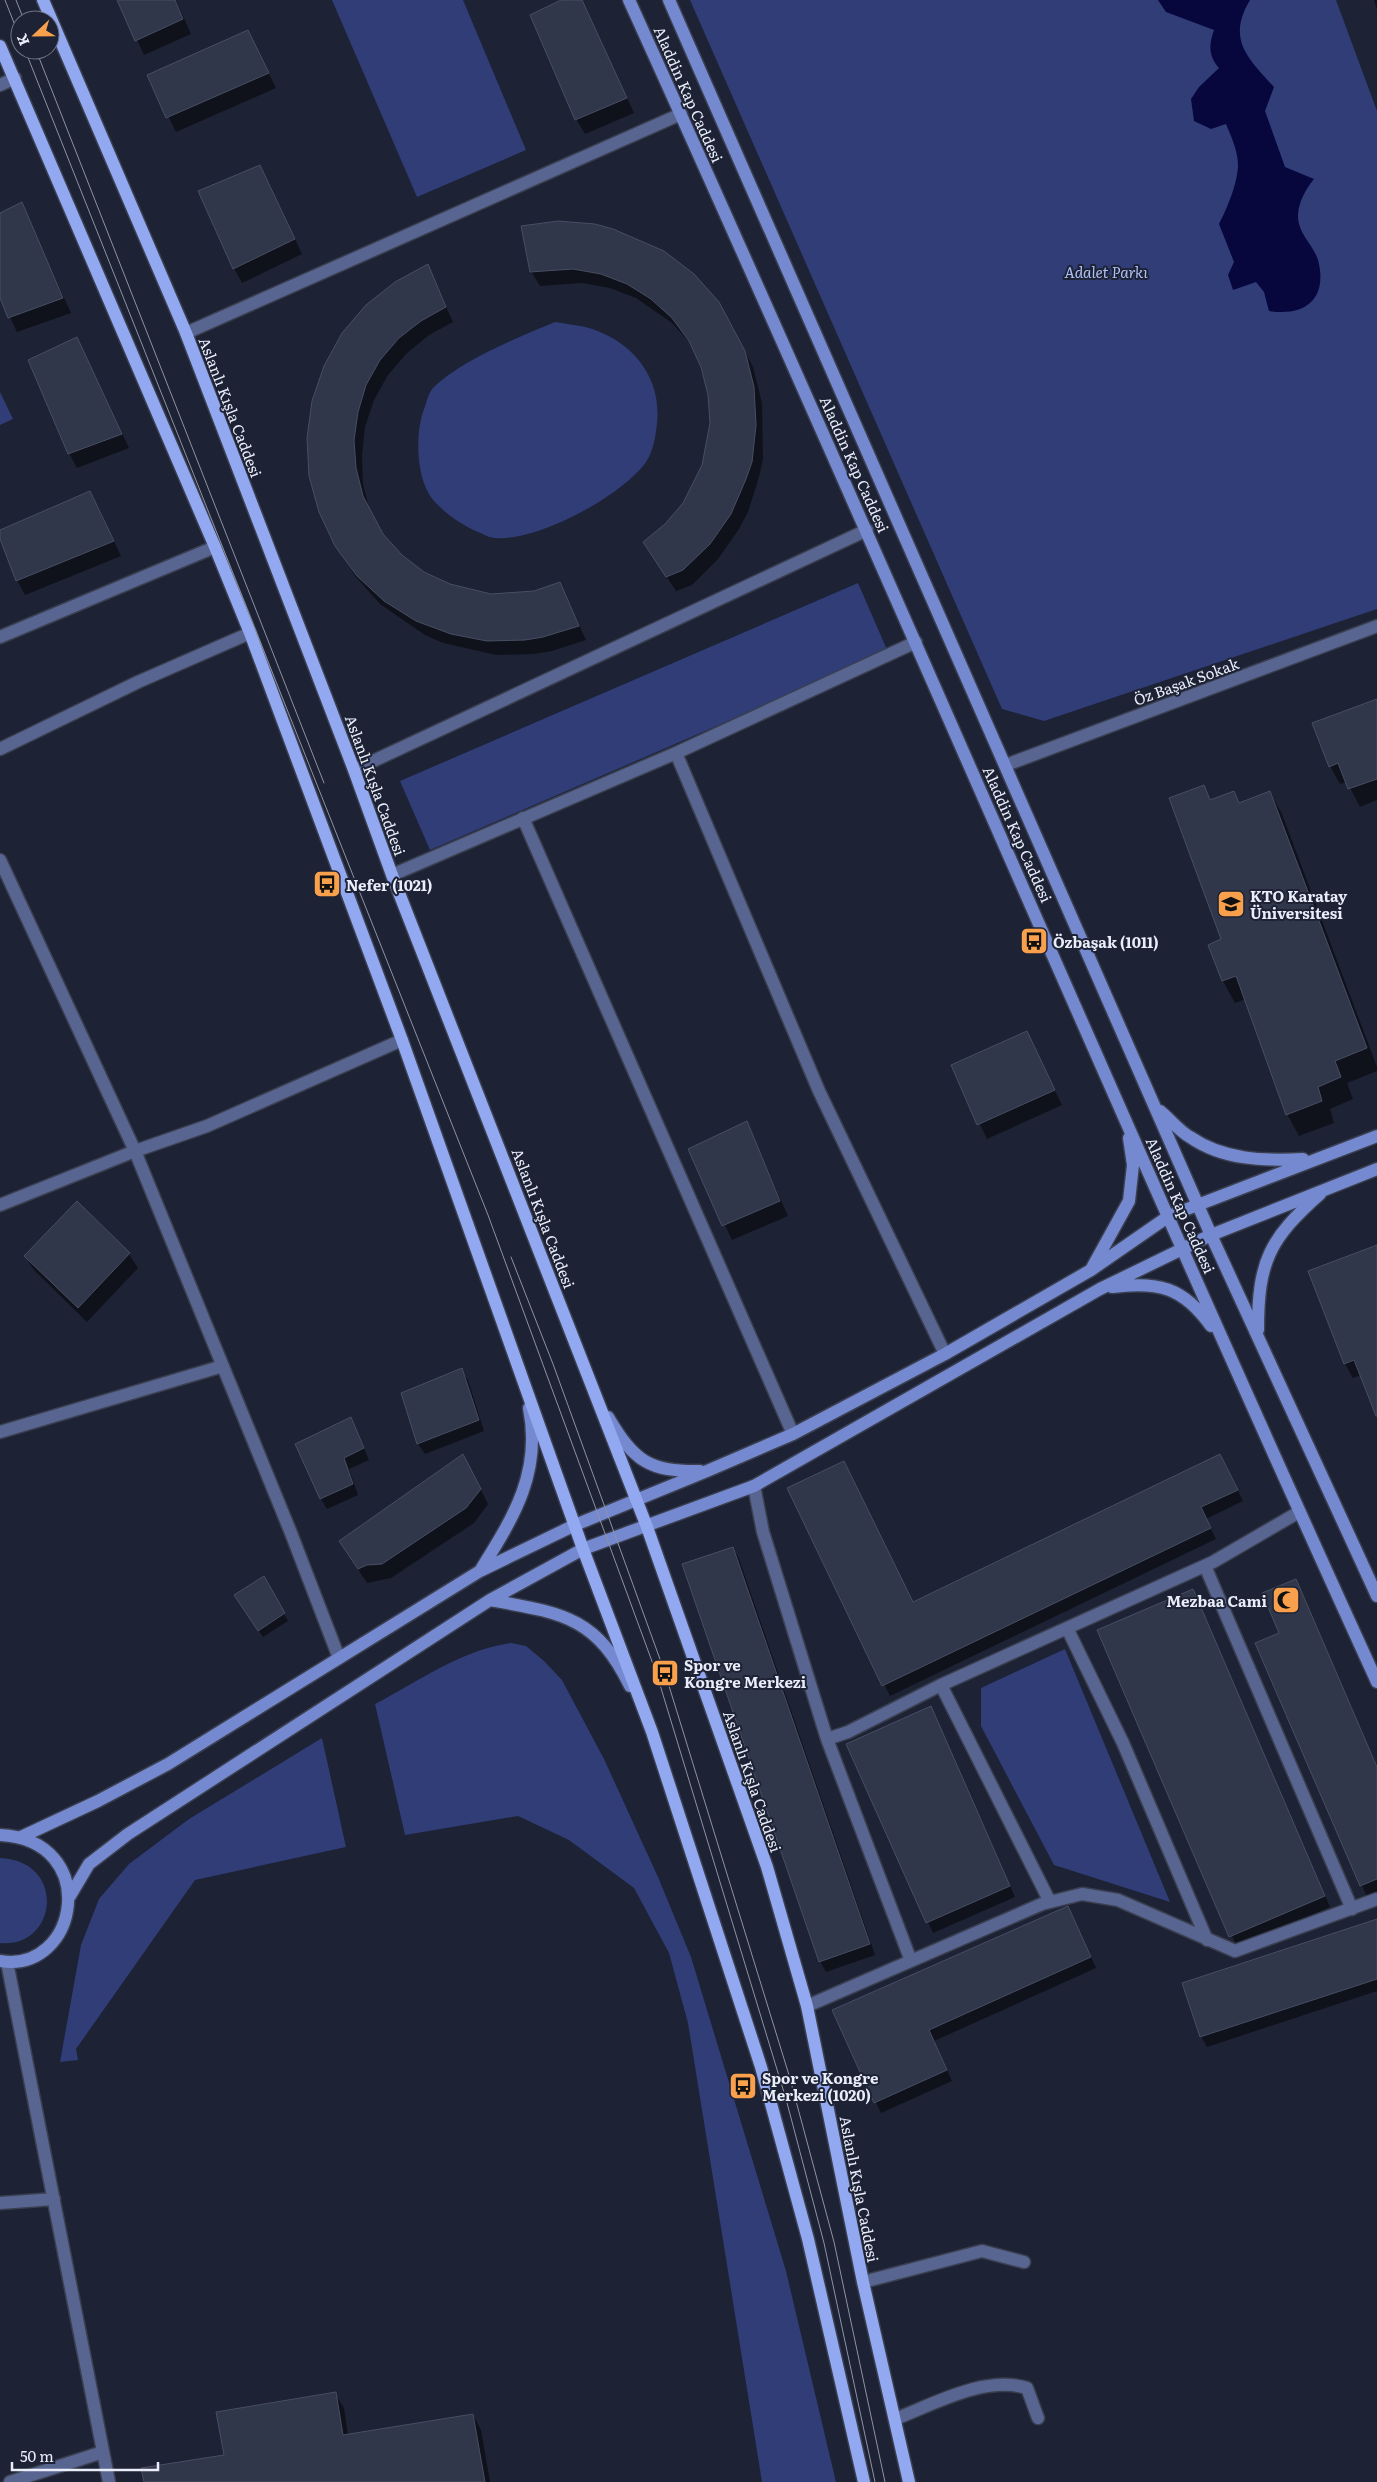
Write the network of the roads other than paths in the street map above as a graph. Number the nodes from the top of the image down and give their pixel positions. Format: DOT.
graph roads {
  1 [pos="43,0"];
  2 [pos="629,0"];
  3 [pos="669,0"];
  4 [pos="0,46"];
  5 [pos="15,78"];
  6 [pos="0,85"];
  7 [pos="681,114"];
  8 [pos="186,332"];
  9 [pos="866,530"];
  10 [pos="216,547"];
  11 [pos="1377,626"];
  12 [pos="250,634"];
  13 [pos="0,637"];
  14 [pos="916,642"];
  15 [pos="0,749"];
  16 [pos="676,753"];
  17 [pos="1006,765"];
  18 [pos="354,770"];
  19 [pos="523,818"];
  20 [pos="0,860"];
  21 [pos="392,875"];
  22 [pos="402,1040"];
  23 [pos="1157,1108"];
  24 [pos="1126,1120"];
  25 [pos="1377,1136"];
  26 [pos="135,1151"];
  27 [pos="1316,1159"];
  28 [pos="1377,1169"];
  29 [pos="1328,1188"];
  30 [pos="1198,1204"];
  31 [pos="0,1205"];
  32 [pos="1168,1216"];
  33 [pos="1211,1235"];
  34 [pos="1182,1248"];
  35 [pos="1091,1270"];
  36 [pos="1100,1289"];
  37 [pos="1258,1335"];
  38 [pos="1227,1348"];
  39 [pos="945,1354"];
  40 [pos="223,1366"];
  41 [pos="525,1389"];
  42 [pos="600,1405"];
  43 [pos="0,1432"];
  44 [pos="793,1434"];
  45 [pos="707,1472"];
  46 [pos="754,1486"];
  47 [pos="637,1501"];
  48 [pos="1299,1512"];
  49 [pos="575,1525"];
  50 [pos="646,1527"];
  51 [pos="583,1549"];
  52 [pos="1205,1566"];
  53 [pos="480,1571"];
  54 [pos="1377,1594"];
  55 [pos="490,1600"];
  56 [pos="1067,1628"];
  57 [pos="339,1658"];
  58 [pos="1377,1682"];
  59 [pos="941,1685"];
  60 [pos="652,1732"];
  61 [pos="827,1739"];
  62 [pos="0,1836"];
  63 [pos="21,1837"];
  64 [pos="70,1896"];
  65 [pos="1377,1899"];
  66 [pos="1050,1902"];
  67 [pos="1352,1909"];
  68 [pos="1207,1940"];
  69 [pos="4,1961"];
  70 [pos="911,1961"];
  71 [pos="807,2006"];
  72 [pos="54,2199"];
  73 [pos="0,2204"];
  74 [pos="1024,2262"];
  75 [pos="862,2282"];
  76 [pos="1038,2418"];
  77 [pos="895,2419"];
  78 [pos="103,2452"];
  79 [pos="10,2482"];
  80 [pos="109,2482"];
  81 [pos="864,2482"];
  82 [pos="909,2482"];
  1 -- 8 [label="main road, Aslanlı Kışla Caddesi"];
  2 -- 7 [label="street, Aladdin Kap Caddesi"];
  3 -- 17 [label="street, Aladdin Kap Caddesi"];
  4 -- 5 [label="main road"];
  5 -- 6 [label="street"];
  5 -- 10 [label="main road"];
  7 -- 8 [label="street"];
  7 -- 9 [label="street, Aladdin Kap Caddesi"];
  8 -- 18 [label="main road, Aslanlı Kışla Caddesi"];
  9 -- 14 [label="street, Aladdin Kap Caddesi"];
  9 -- 18 [label="street"];
  10 -- 12 [label="main road"];
  10 -- 13 [label="street"];
  11 -- 17 [label="street, Öz Başak Sokak"];
  12 -- 15 [label="street"];
  12 -- 22 [label="main road"];
  14 -- 16 [label="street"];
  14 -- 24 [label="street, Aladdin Kap Caddesi"];
  16 -- 19 [label="street"];
  16 -- 39 [label="street"];
  17 -- 23 [label="street, Aladdin Kap Caddesi"];
  18 -- 21 [label="main road, Aslanlı Kışla Caddesi"];
  19 -- 21 [label="street"];
  19 -- 44 [label="street"];
  20 -- 26 [label="street"];
  21 -- 42 [label="main road, Aslanlı Kışla Caddesi"];
  22 -- 26 [label="street"];
  22 -- 41 [label="main road"];
  23 -- 27 [label="street"];
  23 -- 30 [label="street, Aladdin Kap Caddesi"];
  24 -- 32 [label="street, Aladdin Kap Caddesi"];
  24 -- 35 [label="street"];
  25 -- 27 [label="street"];
  26 -- 31 [label="street"];
  26 -- 40 [label="street"];
  27 -- 30 [label="street"];
  28 -- 29 [label="street"];
  29 -- 33 [label="street"];
  29 -- 37 [label="street"];
  30 -- 32 [label="street"];
  30 -- 33 [label="street, Aladdin Kap Caddesi"];
  32 -- 34 [label="street, Aladdin Kap Caddesi"];
  32 -- 35 [label="street"];
  33 -- 34 [label="street"];
  33 -- 37 [label="street, Aladdin Kap Caddesi"];
  34 -- 36 [label="street"];
  34 -- 38 [label="street, Aladdin Kap Caddesi"];
  35 -- 39 [label="street"];
  36 -- 38 [label="street"];
  36 -- 46 [label="street"];
  37 -- 54 [label="street, Aladdin Kap Caddesi"];
  38 -- 48 [label="street, Aladdin Kap Caddesi"];
  39 -- 44 [label="street"];
  40 -- 43 [label="street"];
  40 -- 57 [label="street"];
  41 -- 49 [label="main road"];
  41 -- 53 [label="street"];
  42 -- 45 [label="street"];
  42 -- 47 [label="main road, Aslanlı Kışla Caddesi"];
  44 -- 45 [label="street"];
  45 -- 47 [label="street"];
  46 -- 50 [label="street"];
  46 -- 61 [label="street"];
  47 -- 49 [label="street"];
  47 -- 50 [label="main road, Aslanlı Kışla Caddesi"];
  48 -- 52 [label="street"];
  48 -- 58 [label="street, Aladdin Kap Caddesi"];
  49 -- 51 [label="main road"];
  49 -- 53 [label="street"];
  50 -- 51 [label="street"];
  50 -- 71 [label="main road, Aslanlı Kışla Caddesi"];
  51 -- 55 [label="street"];
  51 -- 60 [label="main road"];
  52 -- 56 [label="street"];
  52 -- 67 [label="street"];
  53 -- 57 [label="street"];
  55 -- 60 [label="street"];
  55 -- 64 [label="street"];
  56 -- 59 [label="street"];
  56 -- 68 [label="street"];
  57 -- 63 [label="street"];
  59 -- 61 [label="street"];
  59 -- 66 [label="street"];
  60 -- 81 [label="main road"];
  61 -- 70 [label="street"];
  62 -- 63 [label="street"];
  63 -- 64 [label="street"];
  64 -- 69 [label="street"];
  65 -- 67 [label="street"];
  66 -- 68 [label="street"];
  66 -- 70 [label="street"];
  67 -- 68 [label="street"];
  69 -- 72 [label="street"];
  70 -- 71 [label="street"];
  71 -- 75 [label="main road, Aslanlı Kışla Caddesi"];
  72 -- 73 [label="street"];
  72 -- 78 [label="street"];
  74 -- 75 [label="street"];
  75 -- 77 [label="main road, Aslanlı Kışla Caddesi"];
  76 -- 77 [label="street"];
  77 -- 82 [label="main road, Aslanlı Kışla Caddesi"];
  78 -- 79 [label="street"];
  78 -- 80 [label="street"];
}
